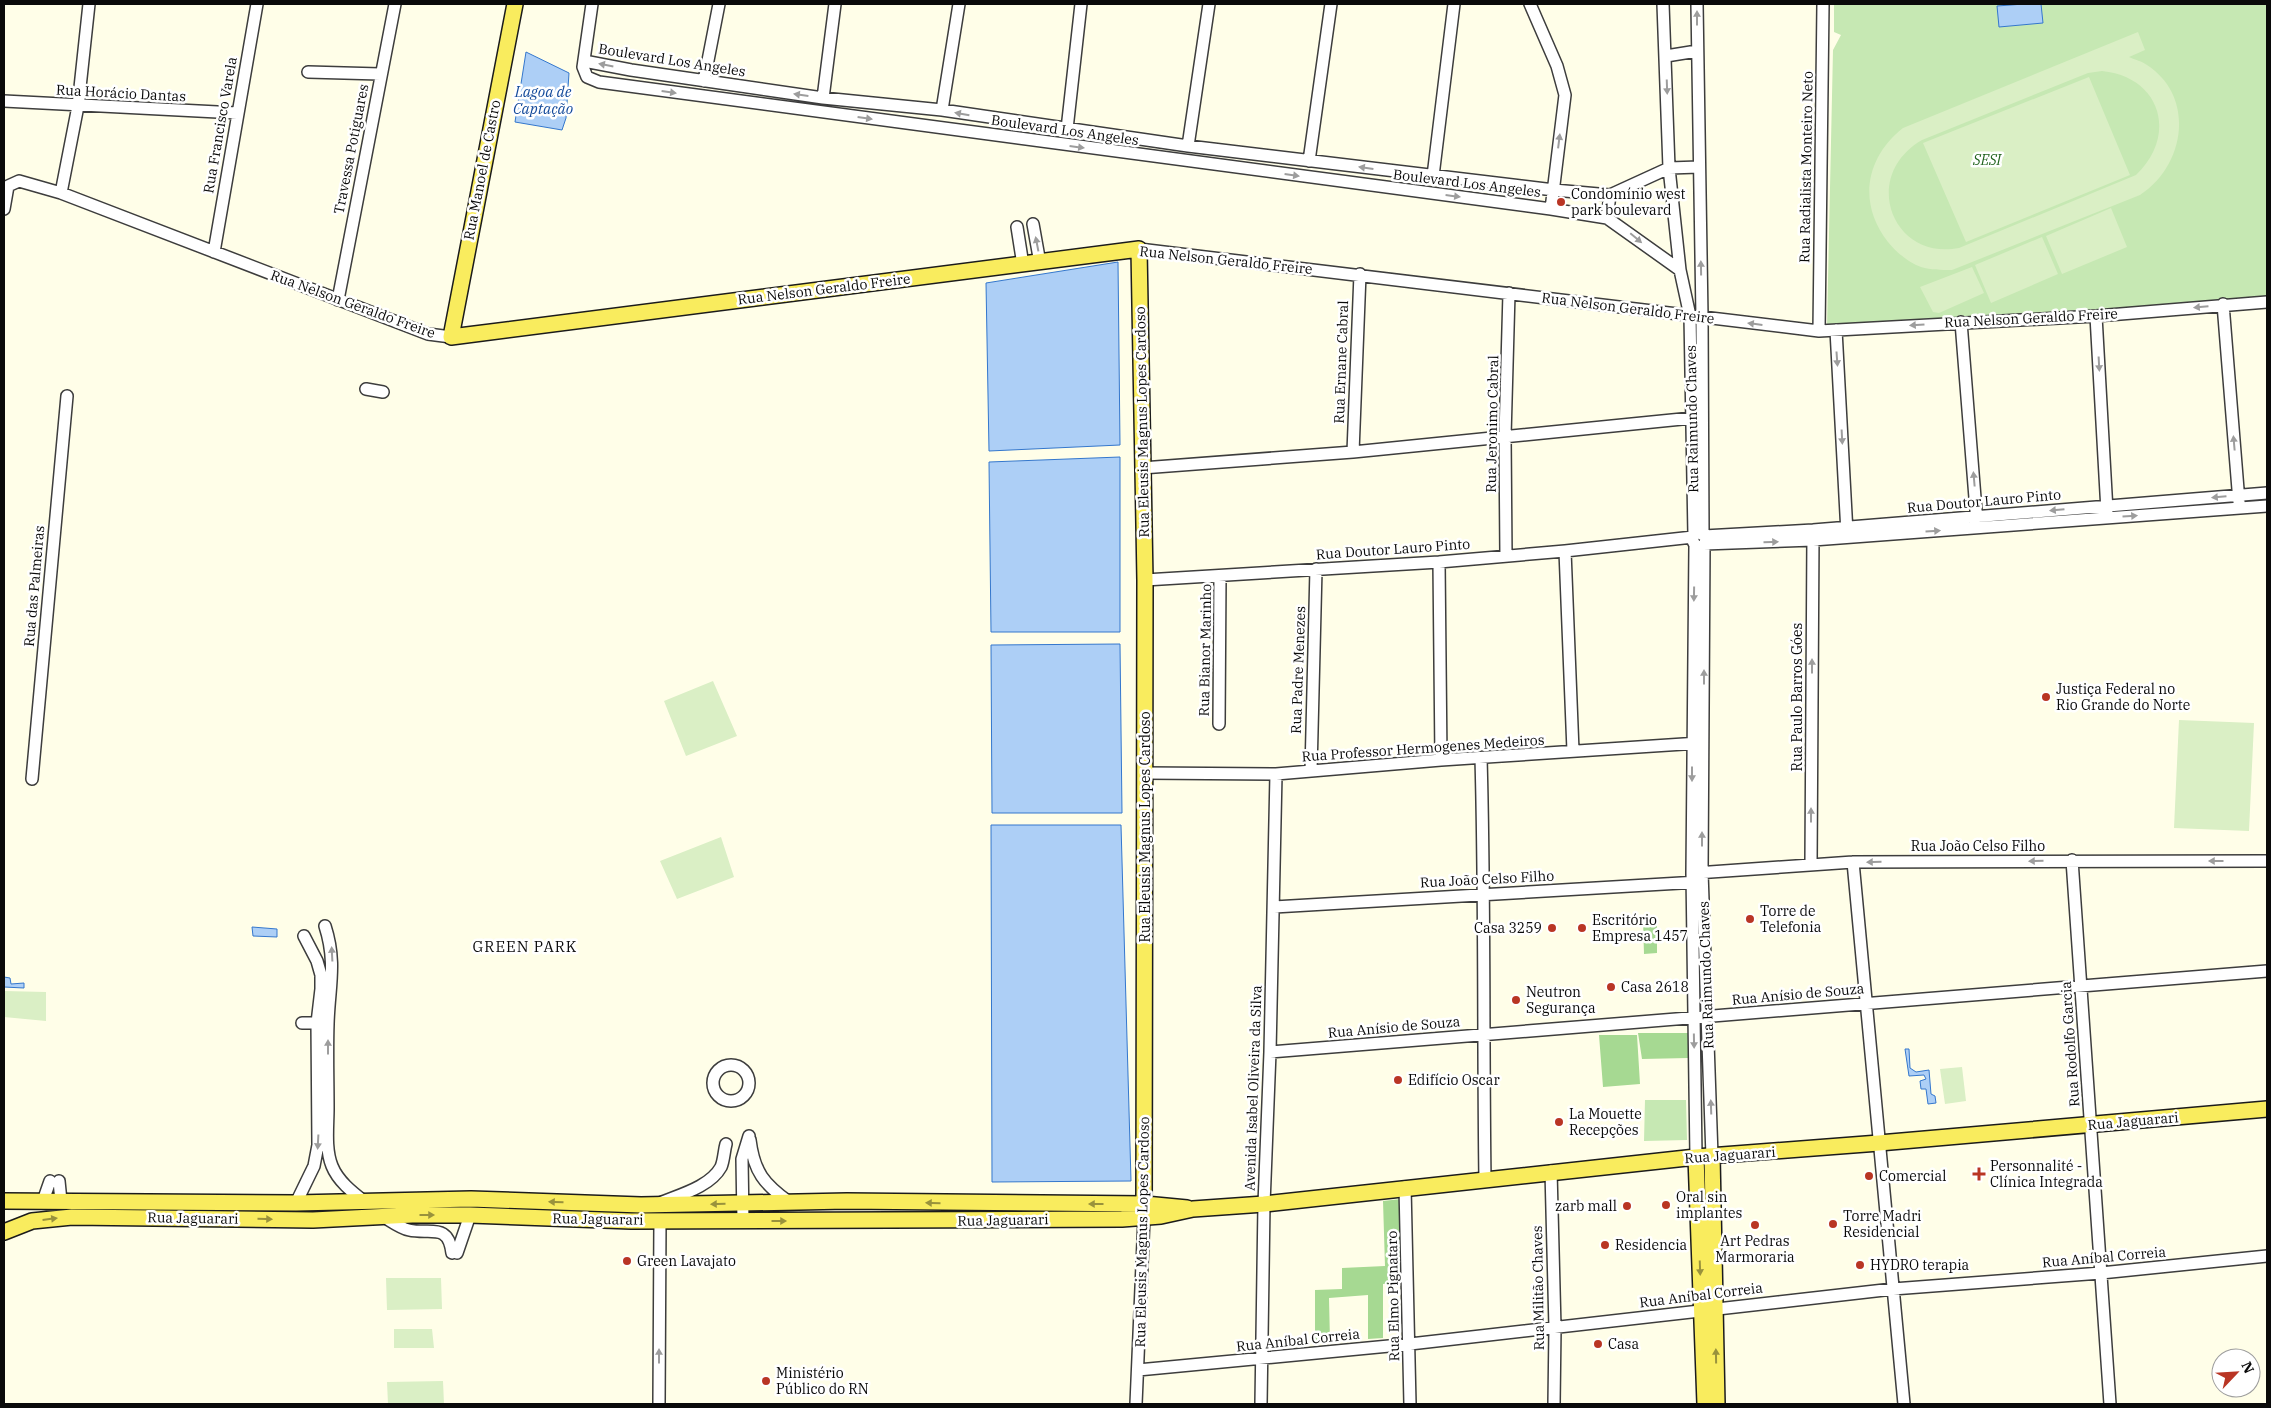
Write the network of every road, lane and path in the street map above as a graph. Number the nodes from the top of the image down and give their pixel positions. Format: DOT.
graph roads {
  1 [pos="89,4"];
  2 [pos="257,4"];
  3 [pos="395,4"];
  4 [pos="515,4"];
  5 [pos="592,4"];
  6 [pos="719,4"];
  7 [pos="835,4"];
  8 [pos="959,4"];
  9 [pos="1081,4"];
  10 [pos="1209,4"];
  11 [pos="1331,4"];
  12 [pos="1454,4"];
  13 [pos="1530,4"];
  14 [pos="1663,4"];
  15 [pos="1697,4"];
  16 [pos="1823,4"];
  17 [pos="1697,51"];
  18 [pos="1666,56"];
  19 [pos="584,61"];
  20 [pos="631,70"];
  21 [pos="308,72"];
  22 [pos="380,74"];
  23 [pos="704,81"];
  24 [pos="627,87"];
  25 [pos="824,98"];
  26 [pos="4,101"];
  27 [pos="78,106"];
  28 [pos="942,110"];
  29 [pos="237,114"];
  30 [pos="983,117"];
  31 [pos="1031,124"];
  32 [pos="1067,129"];
  33 [pos="982,133"];
  34 [pos="1029,141"];
  35 [pos="1188,146"];
  36 [pos="1225,149"];
  37 [pos="1271,156"];
  38 [pos="1309,161"];
  39 [pos="1226,166"];
  40 [pos="1699,167"];
  41 [pos="1669,168"];
  42 [pos="1270,172"];
  43 [pos="1433,176"];
  44 [pos="1554,190"];
  45 [pos="61,193"];
  46 [pos="1610,195"];
  47 [pos="1551,208"];
  48 [pos="4,209"];
  49 [pos="1607,218"];
  50 [pos="1033,224"];
  51 [pos="1017,227"];
  52 [pos="1139,249"];
  53 [pos="214,252"];
  54 [pos="1040,263"];
  55 [pos="1023,265"];
  56 [pos="1680,270"];
  57 [pos="1360,274"];
  58 [pos="1509,292"];
  59 [pos="338,300"];
  60 [pos="2267,302"];
  61 [pos="2223,304"];
  62 [pos="1690,316"];
  63 [pos="2096,316"];
  64 [pos="1702,317"];
  65 [pos="1961,322"];
  66 [pos="1818,330"];
  67 [pos="1836,330"];
  68 [pos="450,337"];
  69 [pos="366,389"];
  70 [pos="382,392"];
  71 [pos="67,396"];
  72 [pos="1697,418"];
  73 [pos="1505,436"];
  74 [pos="1353,452"];
  75 [pos="1142,468"];
  76 [pos="2267,493"];
  77 [pos="2239,495"];
  78 [pos="2107,506"];
  79 [pos="2267,506"];
  80 [pos="2239,509"];
  81 [pos="2108,518"];
  82 [pos="1977,522"];
  83 [pos="1847,532"];
  84 [pos="1813,535"];
  85 [pos="1699,540"];
  86 [pos="1565,551"];
  87 [pos="1506,556"];
  88 [pos="1439,562"];
  89 [pos="1316,569"];
  90 [pos="1220,576"];
  91 [pos="1145,580"];
  92 [pos="1428,612"];
  93 [pos="1440,617"];
  94 [pos="1219,724"];
  95 [pos="1697,743"];
  96 [pos="1573,751"];
  97 [pos="1481,758"];
  98 [pos="1441,760"];
  99 [pos="1310,772"];
  100 [pos="1145,773"];
  101 [pos="1276,774"];
  102 [pos="32,779"];
  103 [pos="2072,860"];
  104 [pos="2266,861"];
  105 [pos="1853,862"];
  106 [pos="1810,864"];
  107 [pos="1697,878"];
  108 [pos="1484,893"];
  109 [pos="1274,907"];
  110 [pos="325,926"];
  111 [pos="304,936"];
  112 [pos="2267,971"];
  113 [pos="2081,987"];
  114 [pos="1866,1004"];
  115 [pos="1708,1017"];
  116 [pos="1693,1018"];
  117 [pos="322,1023"];
  118 [pos="302,1024"];
  119 [pos="1483,1035"];
  120 [pos="1270,1052"];
  121 [pos="2267,1109"];
  122 [pos="2090,1124"];
  123 [pos="1879,1143"];
  124 [pos="726,1144"];
  125 [pos="1712,1156"];
  126 [pos="1696,1157"];
  127 [pos="314,1166"];
  128 [pos="332,1166"];
  129 [pos="1550,1172"];
  130 [pos="1485,1180"];
  131 [pos="1405,1187"];
  132 [pos="4,1200"];
  133 [pos="61,1200"];
  134 [pos="43,1201"];
  135 [pos="365,1202"];
  136 [pos="789,1202"];
  137 [pos="296,1203"];
  138 [pos="743,1204"];
  139 [pos="1264,1204"];
  140 [pos="655,1205"];
  141 [pos="1144,1211"];
  142 [pos="470,1215"];
  143 [pos="384,1217"];
  144 [pos="660,1220"];
  145 [pos="743,1221"];
  146 [pos="4,1232"];
  147 [pos="2267,1256"];
  148 [pos="2101,1273"];
  149 [pos="1893,1289"];
  150 [pos="1709,1309"];
  151 [pos="1555,1328"];
  152 [pos="1410,1344"];
  153 [pos="1262,1359"];
  154 [pos="1138,1370"];
  155 [pos="658,1404"];
  156 [pos="1136,1404"];
  157 [pos="1261,1404"];
  158 [pos="1410,1404"];
  159 [pos="1554,1404"];
  160 [pos="1705,1404"];
  161 [pos="1717,1404"];
  162 [pos="1904,1404"];
  163 [pos="2110,1404"];
  1 -- 27 [label="street"];
  2 -- 29 [label="street, Rua Francisco Varela"];
  3 -- 22 [label="street, Travessa Potiguares"];
  4 -- 68 [label="main road, Rua Manoel de Castro"];
  5 -- 19 [label="street"];
  6 -- 23 [label="street"];
  7 -- 25 [label="street"];
  8 -- 28 [label="street"];
  9 -- 32 [label="street"];
  10 -- 35 [label="street"];
  11 -- 38 [label="street"];
  12 -- 43 [label="street"];
  44 -- 13 [label="street, one-way"];
  14 -- 18 [label="street, Rua Raimundo Chaves"];
  17 -- 15 [label="street, Rua Raimundo Chaves, one-way"];
  16 -- 66 [label="street, Rua Radialista Monteiro Neto"];
  17 -- 18 [label="street"];
  17 -- 40 [label="street, Rua Raimundo Chaves"];
  18 -- 41 [label="street, Rua Raimundo Chaves, one-way"];
  20 -- 19 [label="street, Boulevard Los Angeles, one-way"];
  19 -- 24 [label="street, Boulevard Los Angeles"];
  20 -- 23 [label="street, Boulevard Los Angeles"];
  20 -- 24 [label="street"];
  21 -- 22 [label="street"];
  22 -- 59 [label="street, Travessa Potiguares"];
  25 -- 23 [label="street, Boulevard Los Angeles, one-way"];
  24 -- 33 [label="street, Boulevard Los Angeles, one-way"];
  25 -- 28 [label="street, Boulevard Los Angeles"];
  26 -- 27 [label="street, Rua Horácio Dantas"];
  27 -- 29 [label="street, Rua Horácio Dantas"];
  27 -- 45 [label="street"];
  30 -- 28 [label="street, Boulevard Los Angeles, one-way"];
  29 -- 53 [label="street, Rua Francisco Varela"];
  30 -- 31 [label="street, Boulevard Los Angeles"];
  30 -- 33 [label="street"];
  31 -- 32 [label="street, Boulevard Los Angeles"];
  31 -- 34 [label="street"];
  32 -- 35 [label="street, Boulevard Los Angeles"];
  33 -- 34 [label="street, Boulevard Los Angeles"];
  34 -- 39 [label="street, Boulevard Los Angeles, one-way"];
  35 -- 36 [label="street, Boulevard Los Angeles"];
  36 -- 37 [label="street, Boulevard Los Angeles"];
  36 -- 39 [label="street"];
  37 -- 38 [label="street, Boulevard Los Angeles"];
  37 -- 42 [label="street"];
  43 -- 38 [label="street, Boulevard Los Angeles, one-way"];
  39 -- 42 [label="street, Boulevard Los Angeles"];
  40 -- 41 [label="street, Boulevard Los Angeles"];
  64 -- 40 [label="street, Rua Raimundo Chaves, one-way"];
  41 -- 46 [label="street, Boulevard Los Angeles"];
  41 -- 56 [label="street, Rua Raimundo Chaves"];
  42 -- 47 [label="street, Boulevard Los Angeles, one-way"];
  43 -- 44 [label="street, Boulevard Los Angeles"];
  44 -- 46 [label="street, Boulevard Los Angeles"];
  44 -- 47 [label="street"];
  45 -- 48 [label="street, Rua Nelson Geraldo Freire"];
  45 -- 53 [label="street, Rua Nelson Geraldo Freire"];
  46 -- 49 [label="street"];
  47 -- 49 [label="street, Boulevard Los Angeles"];
  49 -- 56 [label="street, Boulevard Los Angeles, one-way"];
  54 -- 50 [label="street, one-way"];
  51 -- 55 [label="street"];
  52 -- 54 [label="main road, Rua Nelson Geraldo Freire"];
  52 -- 57 [label="street, Rua Nelson Geraldo Freire"];
  52 -- 75 [label="main road, Rua Eleusis Magnus Lopes Cardoso"];
  53 -- 59 [label="street, Rua Nelson Geraldo Freire"];
  54 -- 55 [label="main road, Rua Nelson Geraldo Freire"];
  55 -- 68 [label="main road, Rua Nelson Geraldo Freire"];
  56 -- 62 [label="street, Rua Raimundo Chaves"];
  57 -- 58 [label="street, Rua Nelson Geraldo Freire"];
  57 -- 74 [label="street, Rua Ernane Cabral"];
  58 -- 62 [label="street, Rua Nelson Geraldo Freire"];
  58 -- 73 [label="street, Rua Jeronimo Cabral"];
  59 -- 68 [label="street, Rua Nelson Geraldo Freire"];
  60 -- 61 [label="street, Rua Nelson Geraldo Freire"];
  61 -- 63 [label="street, Rua Nelson Geraldo Freire, one-way"];
  77 -- 61 [label="street, one-way"];
  62 -- 64 [label="street, Rua Nelson Geraldo Freire"];
  62 -- 72 [label="street, Rua Raimundo Chaves"];
  63 -- 65 [label="street, Rua Nelson Geraldo Freire"];
  63 -- 78 [label="street, one-way"];
  66 -- 64 [label="street, Rua Nelson Geraldo Freire, one-way"];
  64 -- 72 [label="street, Rua Raimundo Chaves"];
  65 -- 67 [label="street, Rua Nelson Geraldo Freire, one-way"];
  82 -- 65 [label="street, one-way"];
  66 -- 67 [label="street, Rua Nelson Geraldo Freire"];
  67 -- 83 [label="street, one-way"];
  69 -- 70 [label="street"];
  71 -- 102 [label="street, Rua das Palmeiras"];
  72 -- 73 [label="street"];
  72 -- 85 [label="street, Rua Raimundo Chaves"];
  73 -- 74 [label="street"];
  73 -- 87 [label="street, Rua Jeronimo Cabral"];
  74 -- 75 [label="street"];
  75 -- 91 [label="main road, Rua Eleusis Magnus Lopes Cardoso"];
  76 -- 77 [label="street, Rua Doutor Lauro Pinto"];
  77 -- 78 [label="street, Rua Doutor Lauro Pinto, one-way"];
  77 -- 80 [label="street"];
  78 -- 81 [label="street"];
  78 -- 82 [label="street, Rua Doutor Lauro Pinto, one-way"];
  79 -- 80 [label="street, Rua Doutor Lauro Pinto"];
  81 -- 80 [label="street, Rua Doutor Lauro Pinto, one-way"];
  81 -- 82 [label="street, Rua Doutor Lauro Pinto"];
  82 -- 83 [label="street, Rua Doutor Lauro Pinto"];
  83 -- 84 [label="street, Rua Doutor Lauro Pinto"];
  84 -- 85 [label="street, Rua Doutor Lauro Pinto"];
  106 -- 84 [label="street, Rua Paulo Barros Góes, one-way"];
  85 -- 86 [label="street, Rua Doutor Lauro Pinto"];
  85 -- 95 [label="street, Rua Raimundo Chaves"];
  86 -- 87 [label="street, Rua Doutor Lauro Pinto"];
  86 -- 96 [label="street"];
  87 -- 88 [label="street, Rua Doutor Lauro Pinto"];
  88 -- 89 [label="street, Rua Doutor Lauro Pinto"];
  88 -- 93 [label="street"];
  89 -- 90 [label="street, Rua Doutor Lauro Pinto"];
  89 -- 99 [label="street, Rua Padre Menezes"];
  90 -- 91 [label="street, Rua Doutor Lauro Pinto"];
  90 -- 94 [label="street, Rua Bianor Marinho"];
  91 -- 100 [label="main road, Rua Eleusis Magnus Lopes Cardoso"];
  92 -- 93 [label="street"];
  93 -- 98 [label="street"];
  95 -- 96 [label="street, Rua Professor Hermogenes Medeiros"];
  95 -- 107 [label="street, Rua Raimundo Chaves"];
  96 -- 97 [label="street, Rua Professor Hermogenes Medeiros"];
  97 -- 98 [label="street, Rua Professor Hermogenes Medeiros"];
  97 -- 108 [label="street"];
  98 -- 99 [label="street, Rua Professor Hermogenes Medeiros"];
  99 -- 101 [label="street, Rua Professor Hermogenes Medeiros"];
  100 -- 101 [label="street, Rua Professor Hermogenes Medeiros"];
  100 -- 141 [label="main road, Rua Eleusis Magnus Lopes Cardoso"];
  101 -- 109 [label="street, Avenida Isabel Oliveira da Silva"];
  104 -- 103 [label="street, Rua João Celso Filho, one-way"];
  103 -- 105 [label="street, Rua João Celso Filho, one-way"];
  103 -- 113 [label="street, Rua Rodolfo Garcia"];
  105 -- 106 [label="street, Rua João Celso Filho"];
  105 -- 114 [label="street"];
  106 -- 107 [label="street, Rua João Celso Filho"];
  107 -- 108 [label="street, Rua João Celso Filho"];
  107 -- 115 [label="street, Rua Raimundo Chaves"];
  107 -- 116 [label="street, Rua Raimundo Chaves"];
  108 -- 109 [label="street, Rua João Celso Filho"];
  108 -- 119 [label="street"];
  109 -- 120 [label="street, Avenida Isabel Oliveira da Silva"];
  117 -- 110 [label="street, one-way"];
  111 -- 117 [label="street"];
  112 -- 113 [label="street, Rua Anísio de Souza"];
  113 -- 114 [label="street, Rua Anísio de Souza"];
  113 -- 122 [label="street, Rua Rodolfo Garcia"];
  114 -- 115 [label="street, Rua Anísio de Souza"];
  114 -- 123 [label="street"];
  115 -- 116 [label="street, Rua Anísio de Souza"];
  125 -- 115 [label="street, Rua Raimundo Chaves, one-way"];
  116 -- 119 [label="street, Rua Anísio de Souza"];
  116 -- 126 [label="street, Rua Raimundo Chaves, one-way"];
  117 -- 118 [label="street"];
  117 -- 127 [label="street, one-way"];
  128 -- 117 [label="street, one-way"];
  119 -- 120 [label="street, Rua Anísio de Souza"];
  119 -- 130 [label="street"];
  120 -- 139 [label="street, Avenida Isabel Oliveira da Silva"];
  121 -- 122 [label="main road, Rua Jaguarari"];
  122 -- 123 [label="main road, Rua Jaguarari"];
  122 -- 148 [label="street, Rua Rodolfo Garcia"];
  123 -- 125 [label="main road, Rua Jaguarari"];
  123 -- 149 [label="street"];
  124 -- 140 [label="street"];
  125 -- 126 [label="main road, Rua Jaguarari"];
  125 -- 150 [label="main road, Rua Raimundo Chaves"];
  126 -- 129 [label="main road, Rua Jaguarari"];
  126 -- 150 [label="main road, Rua Raimundo Chaves, one-way"];
  127 -- 128 [label="street"];
  127 -- 137 [label="street"];
  128 -- 135 [label="street"];
  129 -- 130 [label="main road, Rua Jaguarari"];
  129 -- 151 [label="street, Rua Militão Chaves"];
  130 -- 131 [label="main road, Rua Jaguarari"];
  131 -- 139 [label="main road, Rua Jaguarari"];
  131 -- 152 [label="street, Rua Elmo Pignataro"];
  132 -- 134 [label="main road, Rua Jaguarari"];
  133 -- 134 [label="main road, Rua Jaguarari"];
  133 -- 134 [label="street"];
  133 -- 137 [label="main road, Rua Jaguarari"];
  135 -- 137 [label="main road, Rua Jaguarari"];
  140 -- 135 [label="main road, Rua Jaguarari, one-way"];
  136 -- 138 [label="main road, Rua Jaguarari"];
  136 -- 138 [label="street"];
  141 -- 136 [label="main road, Rua Jaguarari, one-way"];
  138 -- 140 [label="main road, Rua Jaguarari, one-way"];
  138 -- 145 [label="street"];
  139 -- 141 [label="main road, Rua Jaguarari"];
  139 -- 153 [label="street, Avenida Isabel Oliveira da Silva"];
  145 -- 141 [label="main road, Rua Jaguarari, one-way"];
  141 -- 154 [label="street, Rua Eleusis Magnus Lopes Cardoso"];
  143 -- 142 [label="main road, Rua Jaguarari, one-way"];
  142 -- 143 [label="street"];
  142 -- 144 [label="main road, Rua Jaguarari"];
  146 -- 143 [label="main road, Rua Jaguarari, one-way"];
  144 -- 145 [label="main road, Rua Jaguarari"];
  155 -- 144 [label="street, one-way"];
  147 -- 148 [label="street, Rua Aníbal Correia"];
  148 -- 149 [label="street, Rua Aníbal Correia"];
  148 -- 163 [label="street, Rua Rodolfo Garcia"];
  149 -- 150 [label="street, Rua Aníbal Correia"];
  149 -- 162 [label="street"];
  150 -- 151 [label="street, Rua Aníbal Correia"];
  150 -- 160 [label="main road, Rua Raimundo Chaves"];
  161 -- 150 [label="main road, Rua Raimundo Chaves, one-way"];
  151 -- 152 [label="street, Rua Aníbal Correia"];
  151 -- 159 [label="street, Rua Militão Chaves"];
  152 -- 153 [label="street, Rua Aníbal Correia"];
  152 -- 158 [label="street, Rua Elmo Pignataro"];
  153 -- 154 [label="street, Rua Aníbal Correia"];
  153 -- 157 [label="street, Avenida Isabel Oliveira da Silva"];
  154 -- 156 [label="street, Rua Eleusis Magnus Lopes Cardoso"];
}
